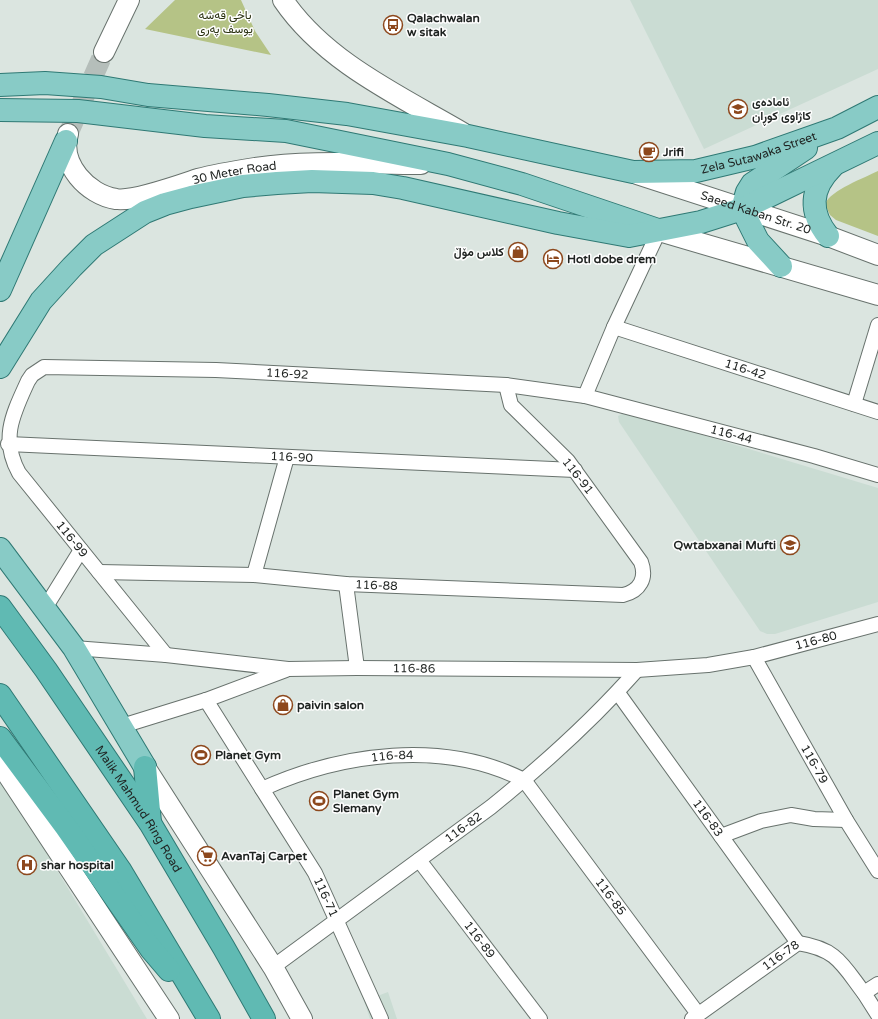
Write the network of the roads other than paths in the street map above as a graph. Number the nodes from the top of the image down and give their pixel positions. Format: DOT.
graph roads {
  1 [pos="129,0"];
  2 [pos="283,0"];
  3 [pos="104,52"];
  4 [pos="0,85"];
  5 [pos="878,107"];
  6 [pos="0,110"];
  7 [pos="837,128"];
  8 [pos="468,136"];
  9 [pos="67,137"];
  10 [pos="878,143"];
  11 [pos="448,164"];
  12 [pos="832,167"];
  13 [pos="633,172"];
  14 [pos="742,209"];
  15 [pos="659,231"];
  16 [pos="828,236"];
  17 [pos="878,255"];
  18 [pos="781,266"];
  19 [pos="0,290"];
  20 [pos="878,295"];
  21 [pos="878,325"];
  22 [pos="614,327"];
  23 [pos="0,367"];
  24 [pos="506,385"];
  25 [pos="585,396"];
  26 [pos="854,404"];
  27 [pos="14,412"];
  28 [pos="878,412"];
  29 [pos="8,444"];
  30 [pos="287,457"];
  31 [pos="575,470"];
  32 [pos="878,476"];
  33 [pos="0,549"];
  34 [pos="80,550"];
  35 [pos="99,572"];
  36 [pos="644,574"];
  37 [pos="254,575"];
  38 [pos="346,584"];
  39 [pos="0,607"];
  40 [pos="45,608"];
  41 [pos="878,624"];
  42 [pos="74,648"];
  43 [pos="166,655"];
  44 [pos="754,657"];
  45 [pos="357,668"];
  46 [pos="288,669"];
  47 [pos="637,670"];
  48 [pos="618,693"];
  49 [pos="0,694"];
  50 [pos="206,700"];
  51 [pos="122,726"];
  52 [pos="0,738"];
  53 [pos="0,763"];
  54 [pos="144,767"];
  55 [pos="524,780"];
  56 [pos="262,788"];
  57 [pos="846,820"];
  58 [pos="150,823"];
  59 [pos="721,836"];
  60 [pos="419,860"];
  61 [pos="878,871"];
  62 [pos="338,921"];
  63 [pos="798,943"];
  64 [pos="273,967"];
  65 [pos="878,984"];
  66 [pos="864,993"];
  67 [pos="878,1015"];
  68 [pos="207,1016"];
  69 [pos="695,1016"];
  70 [pos="169,1019"];
  71 [pos="264,1019"];
  72 [pos="302,1019"];
  73 [pos="381,1019"];
  74 [pos="540,1019"];
  1 -- 3 [label="main road"];
  2 -- 8 [label="main road"];
  4 -- 8 [label="main road, Zela Sutawaka Street"];
  5 -- 7 [label="main road, Zela Sutawaka Street"];
  6 -- 11 [label="main road"];
  7 -- 13 [label="main road, Zela Sutawaka Street"];
  7 -- 14 [label="main road"];
  8 -- 13 [label="main road, Zela Sutawaka Street"];
  9 -- 11 [label="main road, 30 Meter Road"];
  9 -- 19 [label="main road"];
  10 -- 12 [label="main road"];
  11 -- 15 [label="main road"];
  12 -- 14 [label="main road"];
  12 -- 16 [label="main road"];
  13 -- 14 [label="main road, Saeed Kaban Str. 20"];
  14 -- 15 [label="main road"];
  14 -- 16 [label="main road, Saeed Kaban Str. 20"];
  14 -- 18 [label="main road"];
  15 -- 18 [label="main road"];
  15 -- 22 [label="street"];
  15 -- 23 [label="main road"];
  16 -- 17 [label="main road, Saeed Kaban Str. 20"];
  18 -- 20 [label="main road"];
  21 -- 26 [label="street"];
  22 -- 25 [label="street"];
  22 -- 26 [label="street, 116-42"];
  24 -- 25 [label="street, 116-92"];
  24 -- 27 [label="street, 116-92"];
  24 -- 31 [label="street, 116-91"];
  25 -- 32 [label="street, 116-44"];
  26 -- 28 [label="street, 116-42"];
  27 -- 29 [label="street, 116-99"];
  29 -- 30 [label="street, 116-90"];
  29 -- 34 [label="street, 116-99"];
  30 -- 31 [label="street, 116-90"];
  30 -- 37 [label="street"];
  31 -- 36 [label="street, 116-91"];
  33 -- 40 [label="main road"];
  34 -- 35 [label="street, 116-99"];
  34 -- 40 [label="street"];
  35 -- 37 [label="street, 116-88"];
  35 -- 43 [label="street, 116-99"];
  36 -- 38 [label="street, 116-88"];
  37 -- 38 [label="street, 116-88"];
  38 -- 45 [label="street"];
  39 -- 58 [label="highway, Malik Mahmud Ring Road"];
  40 -- 42 [label="main road"];
  41 -- 44 [label="street, 116-80"];
  42 -- 43 [label="street, 116-86"];
  42 -- 51 [label="main road"];
  43 -- 46 [label="street, 116-86"];
  44 -- 47 [label="street, 116-86"];
  44 -- 57 [label="street, 116-79"];
  45 -- 46 [label="street, 116-86"];
  45 -- 47 [label="street, 116-86"];
  46 -- 50 [label="street"];
  47 -- 48 [label="street, 116-82"];
  48 -- 55 [label="street, 116-82"];
  48 -- 59 [label="street, 116-83"];
  49 -- 68 [label="highway"];
  50 -- 51 [label="street"];
  50 -- 56 [label="street, 116-71"];
  51 -- 54 [label="main road"];
  52 -- 68 [label="highway"];
  53 -- 70 [label="main road"];
  54 -- 58 [label="highway"];
  54 -- 64 [label="main road"];
  55 -- 56 [label="street, 116-84"];
  55 -- 60 [label="street, 116-82"];
  55 -- 69 [label="street, 116-85"];
  56 -- 62 [label="street, 116-71"];
  57 -- 59 [label="street"];
  57 -- 61 [label="street, 116-79"];
  58 -- 71 [label="highway, Malik Mahmud Ring Road"];
  59 -- 63 [label="street, 116-83"];
  60 -- 62 [label="street, 116-82"];
  60 -- 74 [label="street, 116-89"];
  62 -- 64 [label="street, 116-82"];
  62 -- 73 [label="street, 116-71"];
  63 -- 66 [label="street, 116-78"];
  63 -- 69 [label="street, 116-78"];
  64 -- 72 [label="main road"];
  65 -- 66 [label="street"];
  66 -- 67 [label="street, 116-78"];
}
